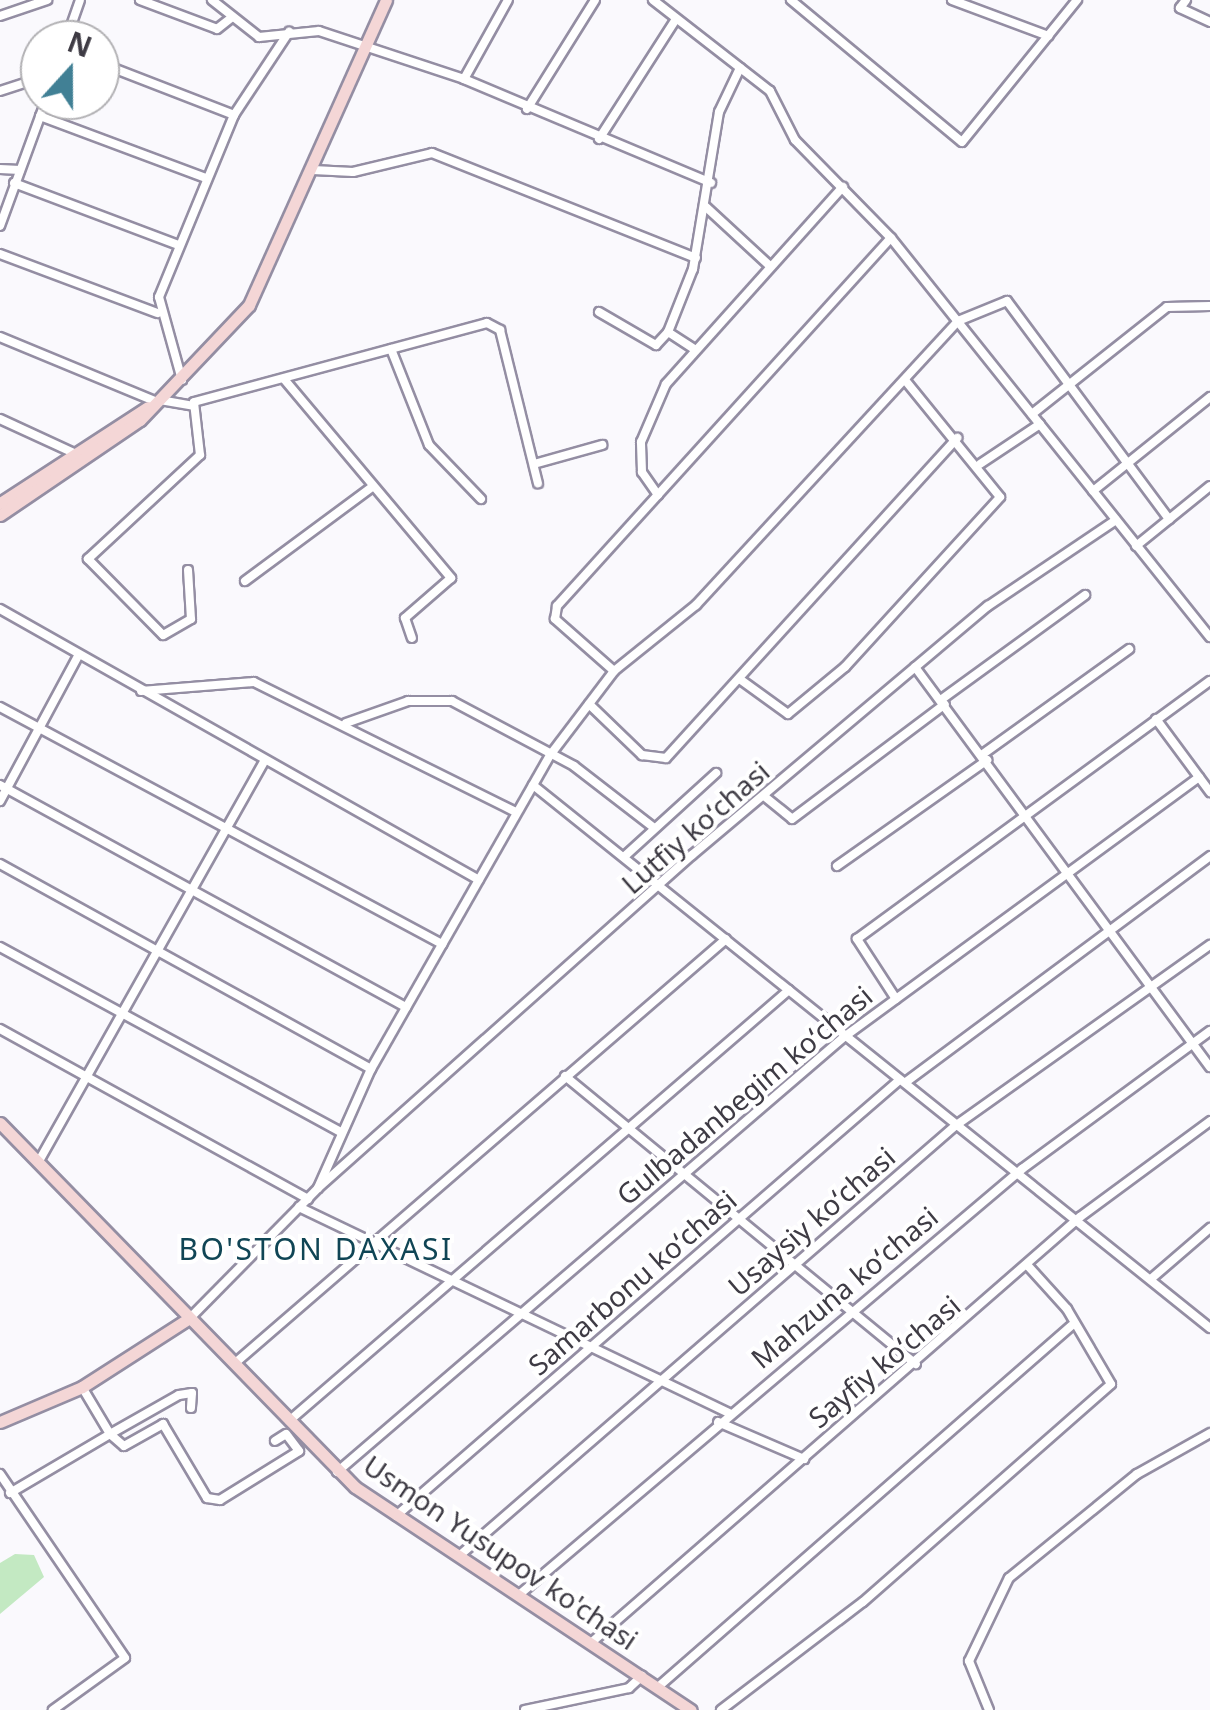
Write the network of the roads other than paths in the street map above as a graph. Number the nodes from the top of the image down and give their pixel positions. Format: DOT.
graph roads {
  1 [pos="47,0"];
  2 [pos="140,0"];
  3 [pos="212,0"];
  4 [pos="386,0"];
  5 [pos="508,0"];
  6 [pos="594,0"];
  7 [pos="653,0"];
  8 [pos="791,0"];
  9 [pos="952,0"];
  10 [pos="1077,0"];
  11 [pos="1186,0"];
  12 [pos="0,16"];
  13 [pos="231,18"];
  14 [pos="676,18"];
  15 [pos="1210,22"];
  16 [pos="289,32"];
  17 [pos="1049,36"];
  18 [pos="365,46"];
  19 [pos="740,68"];
  20 [pos="120,71"];
  21 [pos="464,79"];
  22 [pos="527,108"];
  23 [pos="234,114"];
  24 [pos="39,120"];
  25 [pos="51,120"];
  26 [pos="599,138"];
  27 [pos="0,169"];
  28 [pos="20,170"];
  29 [pos="313,170"];
  30 [pos="206,178"];
  31 [pos="711,183"];
  32 [pos="14,184"];
  33 [pos="843,187"];
  34 [pos="706,206"];
  35 [pos="0,226"];
  36 [pos="890,238"];
  37 [pos="178,245"];
  38 [pos="0,254"];
  39 [pos="696,258"];
  40 [pos="770,266"];
  41 [pos="1210,306"];
  42 [pos="599,312"];
  43 [pos="157,313"];
  44 [pos="958,321"];
  45 [pos="668,332"];
  46 [pos="0,337"];
  47 [pos="391,348"];
  48 [pos="694,348"];
  49 [pos="284,378"];
  50 [pos="905,380"];
  51 [pos="182,381"];
  52 [pos="1068,386"];
  53 [pos="1210,397"];
  54 [pos="158,401"];
  55 [pos="193,406"];
  56 [pos="1032,414"];
  57 [pos="0,418"];
  58 [pos="1040,424"];
  59 [pos="957,438"];
  60 [pos="602,445"];
  61 [pos="74,453"];
  62 [pos="534,464"];
  63 [pos="980,464"];
  64 [pos="1126,465"];
  65 [pos="538,483"];
  66 [pos="372,486"];
  67 [pos="1210,486"];
  68 [pos="1093,491"];
  69 [pos="658,495"];
  70 [pos="481,499"];
  71 [pos="0,504"];
  72 [pos="0,515"];
  73 [pos="1116,520"];
  74 [pos="1169,520"];
  75 [pos="1136,546"];
  76 [pos="188,570"];
  77 [pos="245,582"];
  78 [pos="1085,595"];
  79 [pos="0,608"];
  80 [pos="1210,637"];
  81 [pos="412,638"];
  82 [pos="1129,649"];
  83 [pos="78,656"];
  84 [pos="915,667"];
  85 [pos="614,672"];
  86 [pos="741,680"];
  87 [pos="1210,680"];
  88 [pos="141,691"];
  89 [pos="944,701"];
  90 [pos="590,704"];
  91 [pos="0,707"];
  92 [pos="1156,719"];
  93 [pos="40,722"];
  94 [pos="346,723"];
  95 [pos="550,754"];
  96 [pos="985,757"];
  97 [pos="266,760"];
  98 [pos="716,774"];
  99 [pos="1199,777"];
  100 [pos="533,786"];
  101 [pos="4,787"];
  102 [pos="1210,792"];
  103 [pos="764,796"];
  104 [pos="0,801"];
  105 [pos="516,812"];
  106 [pos="1026,814"];
  107 [pos="228,827"];
  108 [pos="653,827"];
  109 [pos="626,855"];
  110 [pos="1210,856"];
  111 [pos="0,864"];
  112 [pos="837,866"];
  113 [pos="1068,873"];
  114 [pos="479,880"];
  115 [pos="662,885"];
  116 [pos="194,890"];
  117 [pos="1110,930"];
  118 [pos="726,939"];
  119 [pos="442,944"];
  120 [pos="1210,945"];
  121 [pos="0,947"];
  122 [pos="160,952"];
  123 [pos="1152,988"];
  124 [pos="789,990"];
  125 [pos="896,999"];
  126 [pos="406,1007"];
  127 [pos="125,1016"];
  128 [pos="0,1029"];
  129 [pos="1210,1031"];
  130 [pos="844,1037"];
  131 [pos="1192,1044"];
  132 [pos="1210,1067"];
  133 [pos="372,1069"];
  134 [pos="565,1076"];
  135 [pos="91,1077"];
  136 [pos="902,1082"];
  137 [pos="1210,1121"];
  138 [pos="964,1122"];
  139 [pos="0,1123"];
  140 [pos="626,1127"];
  141 [pos="342,1133"];
  142 [pos="38,1161"];
  143 [pos="1022,1169"];
  144 [pos="684,1172"];
  145 [pos="318,1188"];
  146 [pos="308,1199"];
  147 [pos="299,1207"];
  148 [pos="739,1217"];
  149 [pos="1080,1217"];
  150 [pos="1210,1228"];
  151 [pos="365,1246"];
  152 [pos="797,1262"];
  153 [pos="1029,1268"];
  154 [pos="1152,1278"];
  155 [pos="449,1283"];
  156 [pos="853,1308"];
  157 [pos="519,1316"];
  158 [pos="188,1319"];
  159 [pos="1071,1326"];
  160 [pos="1210,1329"];
  161 [pos="589,1351"];
  162 [pos="233,1364"];
  163 [pos="916,1364"];
  164 [pos="660,1384"];
  165 [pos="82,1387"];
  166 [pos="0,1408"];
  167 [pos="191,1408"];
  168 [pos="729,1413"];
  169 [pos="6,1419"];
  170 [pos="288,1422"];
  171 [pos="718,1422"];
  172 [pos="1210,1432"];
  173 [pos="110,1434"];
  174 [pos="275,1441"];
  175 [pos="804,1459"];
  176 [pos="337,1472"];
  177 [pos="0,1474"];
  178 [pos="10,1492"];
  179 [pos="396,1516"];
  180 [pos="459,1556"];
  181 [pos="520,1594"];
  182 [pos="592,1642"];
  183 [pos="642,1676"];
  184 [pos="658,1687"];
  185 [pos="686,1709"];
  186 [pos="53,1710"];
  187 [pos="525,1710"];
  188 [pos="722,1710"];
  189 [pos="989,1710"];
  1 -- 12 [label="street"];
  2 -- 13 [label="street"];
  3 -- 13 [label="street"];
  4 -- 18 [label="main road"];
  5 -- 21 [label="street"];
  6 -- 22 [label="street"];
  7 -- 14 [label="street"];
  8 -- 17 [label="street"];
  9 -- 17 [label="street"];
  10 -- 17 [label="street"];
  11 -- 15 [label="street"];
  13 -- 16 [label="street"];
  14 -- 19 [label="street"];
  14 -- 26 [label="street"];
  16 -- 18 [label="street"];
  16 -- 23 [label="street"];
  18 -- 21 [label="street"];
  18 -- 29 [label="main road"];
  19 -- 31 [label="street"];
  19 -- 33 [label="street"];
  20 -- 23 [label="street"];
  21 -- 22 [label="street"];
  22 -- 26 [label="street"];
  23 -- 30 [label="street"];
  24 -- 28 [label="street"];
  25 -- 30 [label="street"];
  26 -- 31 [label="street"];
  27 -- 28 [label="street"];
  28 -- 32 [label="street"];
  29 -- 39 [label="street"];
  29 -- 51 [label="main road"];
  30 -- 37 [label="street"];
  31 -- 34 [label="street"];
  32 -- 35 [label="street"];
  32 -- 37 [label="street"];
  33 -- 36 [label="street"];
  33 -- 40 [label="street"];
  34 -- 39 [label="street"];
  34 -- 40 [label="street"];
  36 -- 44 [label="street"];
  36 -- 69 [label="street"];
  37 -- 43 [label="street"];
  38 -- 43 [label="street"];
  39 -- 45 [label="street"];
  40 -- 48 [label="street"];
  41 -- 52 [label="street"];
  42 -- 45 [label="street"];
  43 -- 51 [label="street"];
  44 -- 50 [label="street"];
  44 -- 52 [label="street"];
  44 -- 56 [label="street"];
  45 -- 48 [label="street"];
  46 -- 54 [label="street"];
  47 -- 49 [label="street"];
  47 -- 62 [label="street"];
  47 -- 70 [label="street"];
  48 -- 69 [label="street"];
  49 -- 55 [label="street"];
  49 -- 66 [label="street"];
  50 -- 59 [label="street"];
  50 -- 85 [label="street"];
  51 -- 54 [label="main road"];
  52 -- 56 [label="street"];
  52 -- 64 [label="street"];
  53 -- 64 [label="street"];
  54 -- 55 [label="street"];
  54 -- 61 [label="main road"];
  54 -- 72 [label="main road"];
  55 -- 76 [label="street"];
  56 -- 58 [label="street"];
  57 -- 61 [label="street"];
  58 -- 63 [label="street"];
  58 -- 68 [label="street"];
  59 -- 63 [label="street"];
  59 -- 86 [label="street"];
  60 -- 62 [label="street"];
  61 -- 71 [label="main road"];
  62 -- 65 [label="street"];
  63 -- 86 [label="street"];
  64 -- 68 [label="street"];
  64 -- 74 [label="street"];
  66 -- 77 [label="street"];
  66 -- 81 [label="street"];
  67 -- 74 [label="street"];
  68 -- 73 [label="street"];
  69 -- 85 [label="street"];
  73 -- 75 [label="street"];
  73 -- 84 [label="street, Lutfiy koʻchasi"];
  74 -- 75 [label="street"];
  75 -- 80 [label="street"];
  78 -- 89 [label="street"];
  79 -- 83 [label="street"];
  82 -- 96 [label="street"];
  83 -- 88 [label="street"];
  83 -- 93 [label="street"];
  84 -- 89 [label="street"];
  84 -- 103 [label="street, Lutfiy koʻchasi"];
  85 -- 90 [label="street"];
  86 -- 90 [label="street"];
  87 -- 92 [label="street"];
  88 -- 94 [label="street"];
  88 -- 97 [label="street"];
  89 -- 96 [label="street"];
  89 -- 103 [label="street"];
  90 -- 95 [label="street"];
  91 -- 93 [label="street"];
  92 -- 99 [label="street"];
  92 -- 106 [label="street"];
  93 -- 101 [label="street"];
  93 -- 107 [label="street"];
  94 -- 95 [label="street"];
  94 -- 105 [label="street"];
  95 -- 100 [label="street"];
  95 -- 108 [label="street"];
  96 -- 106 [label="street"];
  96 -- 112 [label="street"];
  97 -- 107 [label="street"];
  97 -- 114 [label="street"];
  98 -- 108 [label="street"];
  99 -- 102 [label="street"];
  99 -- 113 [label="street, Gulbadanbegim koʻchasi"];
  100 -- 105 [label="street"];
  100 -- 109 [label="street"];
  101 -- 104 [label="street"];
  101 -- 116 [label="street"];
  103 -- 115 [label="street, Lutfiy koʻchasi"];
  105 -- 114 [label="street"];
  106 -- 113 [label="street"];
  106 -- 125 [label="street"];
  107 -- 116 [label="street"];
  107 -- 119 [label="street"];
  108 -- 109 [label="street"];
  109 -- 115 [label="street"];
  110 -- 117 [label="street, Samarbonu koʻchasi"];
  111 -- 122 [label="street"];
  113 -- 117 [label="street"];
  113 -- 125 [label="street, Gulbadanbegim koʻchasi"];
  114 -- 119 [label="street"];
  115 -- 118 [label="street"];
  115 -- 145 [label="street, Lutfiy koʻchasi"];
  116 -- 122 [label="street"];
  116 -- 126 [label="street"];
  117 -- 123 [label="street"];
  117 -- 136 [label="street, Samarbonu koʻchasi"];
  118 -- 124 [label="street"];
  118 -- 134 [label="street"];
  119 -- 126 [label="street"];
  120 -- 123 [label="street, Usaysiy koʻchasi"];
  121 -- 127 [label="street"];
  122 -- 127 [label="street"];
  122 -- 133 [label="street"];
  123 -- 131 [label="street"];
  123 -- 138 [label="street, Usaysiy koʻchasi"];
  124 -- 130 [label="street"];
  124 -- 140 [label="street"];
  125 -- 130 [label="street, Gulbadanbegim koʻchasi"];
  126 -- 133 [label="street"];
  127 -- 135 [label="street"];
  127 -- 141 [label="street"];
  128 -- 135 [label="street"];
  129 -- 131 [label="street, Mahzuna koʻchasi"];
  130 -- 136 [label="street"];
  130 -- 144 [label="street, Gulbadanbegim koʻchasi"];
  131 -- 132 [label="street"];
  131 -- 143 [label="street, Mahzuna koʻchasi"];
  133 -- 141 [label="street"];
  134 -- 140 [label="street"];
  134 -- 151 [label="street"];
  135 -- 142 [label="street"];
  135 -- 146 [label="street"];
  136 -- 138 [label="street"];
  136 -- 148 [label="street, Samarbonu koʻchasi"];
  137 -- 149 [label="street, Sayfiy koʻchasi"];
  138 -- 143 [label="street"];
  138 -- 152 [label="street, Usaysiy koʻchasi"];
  139 -- 142 [label="main road, Usmon Yusupov ko'chasi"];
  140 -- 144 [label="street"];
  140 -- 155 [label="street"];
  141 -- 145 [label="street"];
  142 -- 158 [label="main road, Usmon Yusupov ko'chasi"];
  143 -- 149 [label="street"];
  143 -- 156 [label="street, Mahzuna koʻchasi"];
  144 -- 148 [label="street"];
  144 -- 157 [label="street, Gulbadanbegim koʻchasi"];
  145 -- 146 [label="street"];
  146 -- 147 [label="street"];
  147 -- 151 [label="street"];
  147 -- 158 [label="street"];
  148 -- 152 [label="street"];
  148 -- 161 [label="street, Samarbonu koʻchasi"];
  149 -- 153 [label="street, Sayfiy koʻchasi"];
  149 -- 154 [label="street"];
  150 -- 154 [label="street"];
  151 -- 155 [label="street"];
  151 -- 162 [label="street"];
  152 -- 156 [label="street"];
  152 -- 164 [label="street, Usaysiy koʻchasi"];
  153 -- 159 [label="street"];
  153 -- 163 [label="street, Sayfiy koʻchasi"];
  154 -- 160 [label="street"];
  155 -- 157 [label="street"];
  155 -- 170 [label="street"];
  156 -- 163 [label="street"];
  156 -- 168 [label="street, Mahzuna koʻchasi"];
  157 -- 161 [label="street"];
  157 -- 176 [label="street, Gulbadanbegim koʻchasi"];
  158 -- 162 [label="main road, Usmon Yusupov ko'chasi"];
  158 -- 165 [label="main road"];
  159 -- 184 [label="street"];
  159 -- 188 [label="street"];
  161 -- 164 [label="street"];
  161 -- 179 [label="street, Samarbonu koʻchasi"];
  162 -- 170 [label="main road, Usmon Yusupov ko'chasi"];
  163 -- 175 [label="street, Sayfiy koʻchasi"];
  164 -- 168 [label="street"];
  164 -- 180 [label="street, Usaysiy koʻchasi"];
  165 -- 169 [label="main road"];
  165 -- 173 [label="street"];
  166 -- 169 [label="street"];
  167 -- 173 [label="street"];
  168 -- 171 [label="street, Mahzuna koʻchasi"];
  170 -- 176 [label="main road, Usmon Yusupov ko'chasi"];
  171 -- 175 [label="street"];
  171 -- 181 [label="street, Mahzuna koʻchasi"];
  172 -- 189 [label="street"];
  173 -- 174 [label="street"];
  173 -- 178 [label="street"];
  175 -- 182 [label="street, Sayfiy koʻchasi"];
  176 -- 179 [label="main road, Usmon Yusupov ko'chasi"];
  177 -- 178 [label="street"];
  178 -- 186 [label="street"];
  179 -- 180 [label="main road, Usmon Yusupov ko'chasi"];
  180 -- 181 [label="main road, Usmon Yusupov ko'chasi"];
  181 -- 182 [label="main road, Usmon Yusupov ko'chasi"];
  182 -- 183 [label="main road, Usmon Yusupov ko'chasi"];
  183 -- 184 [label="main road, Usmon Yusupov ko'chasi"];
  183 -- 187 [label="street"];
  184 -- 185 [label="main road, Usmon Yusupov ko'chasi"];
}
